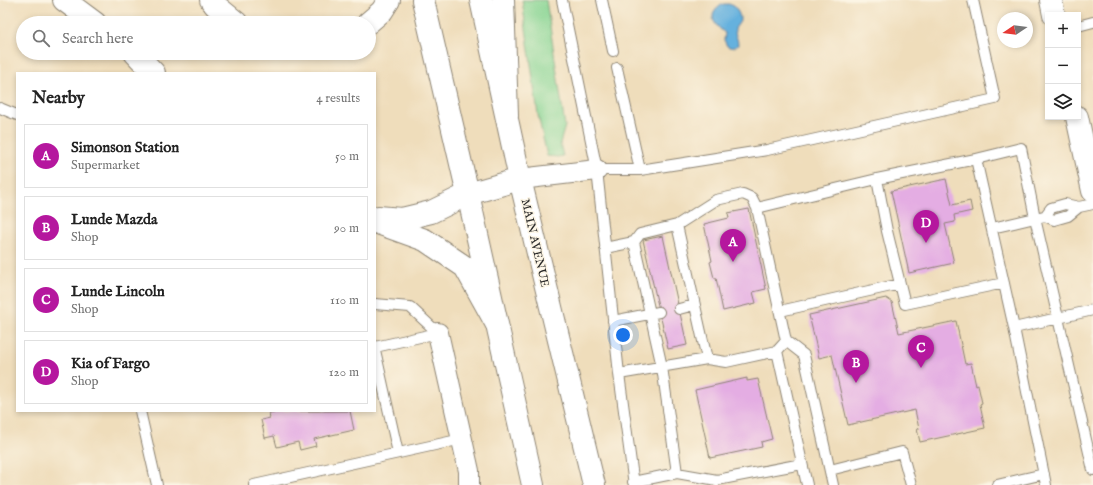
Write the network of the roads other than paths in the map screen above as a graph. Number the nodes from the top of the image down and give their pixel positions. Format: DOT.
graph roads {
  1 [pos="64,0"];
  2 [pos="211,0"];
  3 [pos="389,0"];
  4 [pos="423,0"];
  5 [pos="481,0"];
  6 [pos="503,0"];
  7 [pos="562,0"];
  8 [pos="602,0"];
  9 [pos="973,0"];
  10 [pos="1051,0"];
  11 [pos="1053,12"];
  12 [pos="86,16"];
  13 [pos="228,16"];
  14 [pos="376,16"];
  15 [pos="1093,22"];
  16 [pos="1081,25"];
  17 [pos="613,51"];
  18 [pos="142,60"];
  19 [pos="617,68"];
  20 [pos="153,72"];
  21 [pos="0,108"];
  22 [pos="507,115"];
  23 [pos="16,116"];
  24 [pos="1077,120"];
  25 [pos="1088,145"];
  26 [pos="976,159"];
  27 [pos="597,170"];
  28 [pos="640,170"];
  29 [pos="876,179"];
  30 [pos="520,180"];
  31 [pos="468,194"];
  32 [pos="1086,199"];
  33 [pos="1093,204"];
  34 [pos="757,208"];
  35 [pos="376,217"];
  36 [pos="1040,217"];
  37 [pos="376,222"];
  38 [pos="677,225"];
  39 [pos="992,228"];
  40 [pos="634,242"];
  41 [pos="605,248"];
  42 [pos="1004,283"];
  43 [pos="900,284"];
  44 [pos="376,304"];
  45 [pos="694,305"];
  46 [pos="679,309"];
  47 [pos="1093,310"];
  48 [pos="780,311"];
  49 [pos="655,314"];
  50 [pos="1059,318"];
  51 [pos="613,321"];
  52 [pos="496,323"];
  53 [pos="1014,328"];
  54 [pos="438,333"];
  55 [pos="786,342"];
  56 [pos="376,347"];
  57 [pos="777,351"];
  58 [pos="376,354"];
  59 [pos="707,358"];
  60 [pos="662,366"];
  61 [pos="619,374"];
  62 [pos="140,412"];
  63 [pos="462,439"];
  64 [pos="398,453"];
  65 [pos="802,464"];
  66 [pos="830,470"];
  67 [pos="1093,470"];
  68 [pos="677,473"];
  69 [pos="1044,474"];
  70 [pos="633,484"];
  71 [pos="157,485"];
  72 [pos="254,485"];
  73 [pos="469,485"];
  74 [pos="533,485"];
  75 [pos="594,485"];
  76 [pos="807,485"];
  77 [pos="833,485"];
  78 [pos="911,485"];
  79 [pos="997,485"];
  80 [pos="1046,485"];
  1 -- 12 [label="main road"];
  2 -- 13 [label="main road"];
  3 -- 14 [label="main road"];
  4 -- 31 [label="main road"];
  5 -- 22 [label="main road, MAIN AVENUE"];
  6 -- 22 [label="main road"];
  7 -- 27 [label="lane"];
  8 -- 17 [label="lane"];
  9 -- 28 [label="lane"];
  10 -- 11 [label="main road"];
  15 -- 16 [label="lane"];
  18 -- 20 [label="main road"];
  19 -- 28 [label="lane"];
  21 -- 23 [label="lane"];
  22 -- 30 [label="main road, MAIN AVENUE"];
  24 -- 25 [label="main road"];
  25 -- 32 [label="main road"];
  26 -- 29 [label="lane"];
  26 -- 36 [label="lane"];
  26 -- 39 [label="lane"];
  27 -- 28 [label="lane"];
  27 -- 30 [label="street"];
  27 -- 41 [label="lane"];
  29 -- 34 [label="lane"];
  29 -- 43 [label="lane"];
  30 -- 31 [label="main road"];
  30 -- 75 [label="main road, MAIN AVENUE"];
  31 -- 35 [label="main road"];
  31 -- 52 [label="main road"];
  32 -- 33 [label="lane"];
  32 -- 36 [label="lane"];
  34 -- 38 [label="lane"];
  34 -- 48 [label="lane"];
  36 -- 39 [label="lane"];
  36 -- 50 [label="lane"];
  37 -- 52 [label="main road"];
  38 -- 40 [label="lane"];
  38 -- 45 [label="lane"];
  39 -- 42 [label="lane"];
  40 -- 41 [label="lane"];
  40 -- 49 [label="lane"];
  41 -- 51 [label="lane"];
  42 -- 43 [label="lane"];
  42 -- 53 [label="lane"];
  43 -- 48 [label="lane"];
  44 -- 54 [label="lane"];
  45 -- 46 [label="lane"];
  45 -- 59 [label="lane"];
  47 -- 50 [label="lane"];
  48 -- 55 [label="lane"];
  49 -- 51 [label="lane"];
  49 -- 60 [label="lane"];
  50 -- 53 [label="lane"];
  50 -- 67 [label="lane"];
  51 -- 61 [label="lane"];
  52 -- 74 [label="main road"];
  53 -- 69 [label="lane"];
  54 -- 56 [label="lane"];
  54 -- 63 [label="street"];
  55 -- 57 [label="lane"];
  55 -- 66 [label="lane"];
  57 -- 59 [label="lane"];
  57 -- 65 [label="lane"];
  58 -- 64 [label="lane"];
  59 -- 60 [label="lane"];
  60 -- 61 [label="lane"];
  60 -- 68 [label="lane"];
  61 -- 70 [label="lane"];
  62 -- 71 [label="lane"];
  63 -- 64 [label="lane"];
  63 -- 73 [label="street"];
  64 -- 72 [label="lane"];
  65 -- 68 [label="lane"];
  65 -- 76 [label="lane"];
  66 -- 77 [label="lane"];
  66 -- 78 [label="lane"];
  68 -- 70 [label="lane"];
  69 -- 79 [label="lane"];
  69 -- 80 [label="lane"];
}
